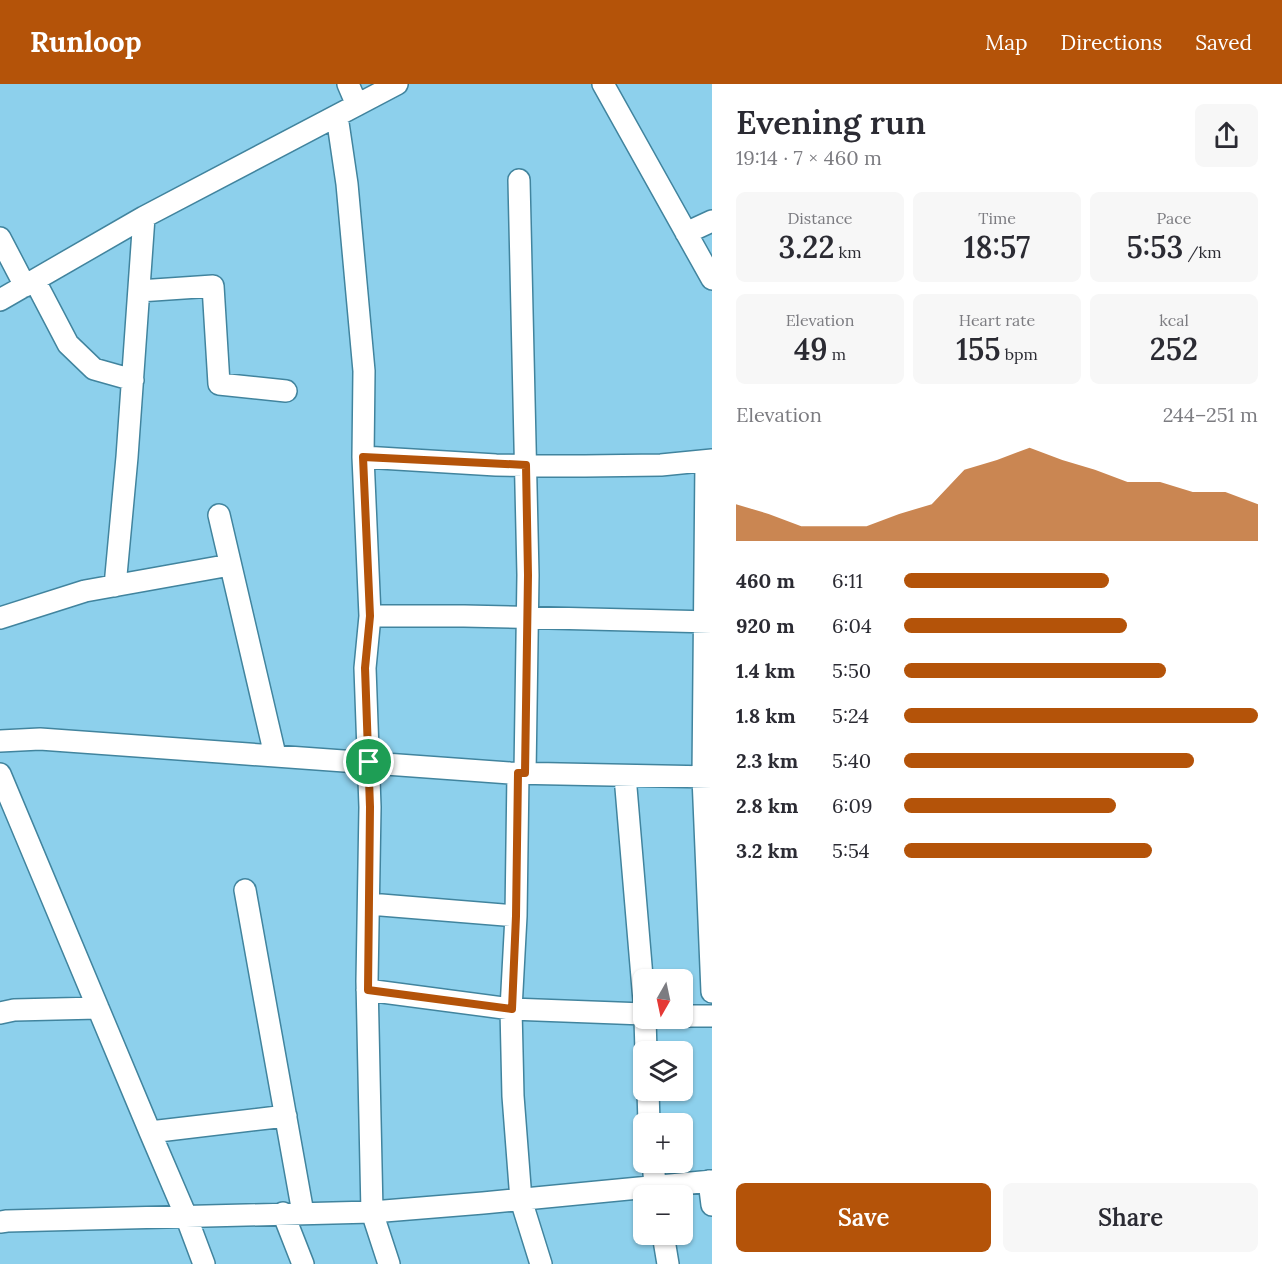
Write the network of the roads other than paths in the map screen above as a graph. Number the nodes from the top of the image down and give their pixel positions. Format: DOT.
graph roads {
  1 [pos="348,84"];
  2 [pos="397,84"];
  3 [pos="603,84"];
  4 [pos="357,105"];
  5 [pos="337,116"];
  6 [pos="519,180"];
  7 [pos="144,217"];
  8 [pos="712,221"];
  9 [pos="686,233"];
  10 [pos="0,238"];
  11 [pos="712,279"];
  12 [pos="30,284"];
  13 [pos="139,291"];
  14 [pos="0,300"];
  15 [pos="133,380"];
  16 [pos="286,391"];
  17 [pos="363,457"];
  18 [pos="709,460"];
  19 [pos="526,465"];
  20 [pos="219,515"];
  21 [pos="230,566"];
  22 [pos="115,586"];
  23 [pos="370,616"];
  24 [pos="0,618"];
  25 [pos="527,618"];
  26 [pos="708,622"];
  27 [pos="0,741"];
  28 [pos="275,755"];
  29 [pos="369,762"];
  30 [pos="521,773"];
  31 [pos="0,774"];
  32 [pos="625,776"];
  33 [pos="708,777"];
  34 [pos="245,890"];
  35 [pos="369,904"];
  36 [pos="516,916"];
  37 [pos="641,969"];
  38 [pos="368,990"];
  39 [pos="712,992"];
  40 [pos="98,1008"];
  41 [pos="512,1009"];
  42 [pos="0,1013"];
  43 [pos="633,1014"];
  44 [pos="693,1016"];
  45 [pos="712,1016"];
  46 [pos="286,1116"];
  47 [pos="150,1132"];
  48 [pos="710,1181"];
  49 [pos="688,1185"];
  50 [pos="633,1193"];
  51 [pos="520,1200"];
  52 [pos="712,1205"];
  53 [pos="372,1212"];
  54 [pos="293,1213"];
  55 [pos="186,1216"];
  56 [pos="0,1222"];
  57 [pos="665,1245"];
  58 [pos="204,1264"];
  59 [pos="303,1264"];
  60 [pos="389,1264"];
  61 [pos="541,1264"];
  62 [pos="668,1264"];
  1 -- 4 [label="street"];
  2 -- 4 [label="street"];
  3 -- 9 [label="street"];
  4 -- 5 [label="street"];
  5 -- 7 [label="street"];
  5 -- 17 [label="street"];
  6 -- 19 [label="street"];
  7 -- 12 [label="street"];
  7 -- 13 [label="street"];
  8 -- 9 [label="street"];
  9 -- 11 [label="street"];
  10 -- 12 [label="street"];
  12 -- 14 [label="street"];
  12 -- 15 [label="street"];
  13 -- 15 [label="street"];
  13 -- 16 [label="street"];
  15 -- 22 [label="street"];
  17 -- 19 [label="street"];
  17 -- 23 [label="street"];
  18 -- 19 [label="street"];
  18 -- 26 [label="street"];
  19 -- 25 [label="street"];
  20 -- 21 [label="street"];
  21 -- 22 [label="street"];
  21 -- 28 [label="street"];
  22 -- 24 [label="street"];
  23 -- 25 [label="street"];
  23 -- 29 [label="street"];
  25 -- 26 [label="street"];
  25 -- 30 [label="street"];
  26 -- 33 [label="street"];
  27 -- 28 [label="street"];
  28 -- 29 [label="street"];
  29 -- 30 [label="street"];
  29 -- 35 [label="street"];
  30 -- 32 [label="street"];
  30 -- 36 [label="street"];
  31 -- 40 [label="street"];
  32 -- 33 [label="street"];
  32 -- 37 [label="street"];
  33 -- 39 [label="street"];
  34 -- 46 [label="street"];
  35 -- 36 [label="street"];
  35 -- 38 [label="street"];
  36 -- 41 [label="street"];
  38 -- 41 [label="street"];
  38 -- 53 [label="street"];
  40 -- 42 [label="street"];
  40 -- 47 [label="street"];
  41 -- 43 [label="street"];
  41 -- 51 [label="street"];
  44 -- 45 [label="street"];
  46 -- 47 [label="street"];
  46 -- 54 [label="street"];
  47 -- 55 [label="street"];
  48 -- 49 [label="street"];
  48 -- 52 [label="street"];
  50 -- 51 [label="street"];
  51 -- 53 [label="street"];
  51 -- 61 [label="street"];
  53 -- 54 [label="street"];
  53 -- 60 [label="street"];
  54 -- 55 [label="street"];
  54 -- 59 [label="street"];
  55 -- 56 [label="street"];
  55 -- 58 [label="street"];
  57 -- 62 [label="street"];
}
